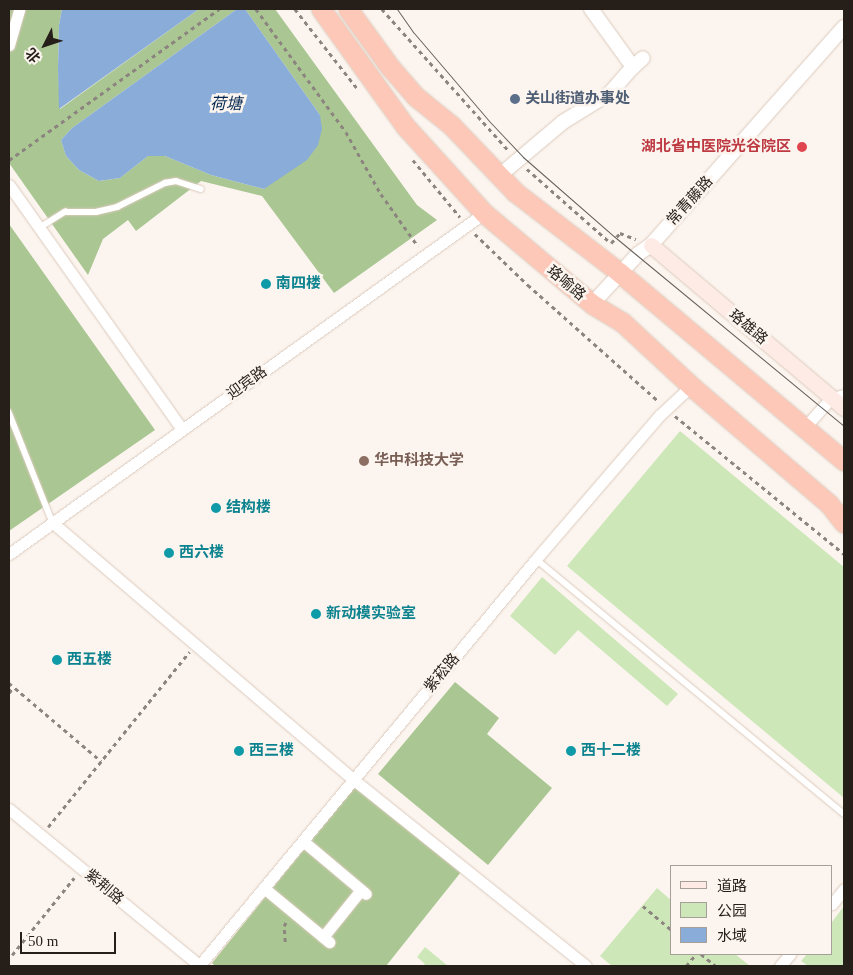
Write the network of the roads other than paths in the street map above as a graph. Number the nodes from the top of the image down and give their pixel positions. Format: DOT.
graph roads {
  1 [pos="19,9"];
  2 [pos="321,9"];
  3 [pos="348,9"];
  4 [pos="591,9"];
  5 [pos="844,27"];
  6 [pos="9,45"];
  7 [pos="499,176"];
  8 [pos="9,184"];
  9 [pos="201,189"];
  10 [pos="484,213"];
  11 [pos="39,228"];
  12 [pos="651,245"];
  13 [pos="620,273"];
  14 [pos="592,304"];
  15 [pos="691,386"];
  16 [pos="838,396"];
  17 [pos="844,408"];
  18 [pos="9,412"];
  19 [pos="804,427"];
  20 [pos="182,430"];
  21 [pos="844,461"];
  22 [pos="836,509"];
  23 [pos="53,522"];
  24 [pos="844,523"];
  25 [pos="9,554"];
  26 [pos="536,559"];
  27 [pos="354,780"];
  28 [pos="9,809"];
  29 [pos="844,814"];
  30 [pos="302,841"];
  31 [pos="264,888"];
  32 [pos="844,889"];
  33 [pos="833,903"];
  34 [pos="789,955"];
  35 [pos="200,966"];
  36 [pos="586,966"];
  37 [pos="780,966"];
  1 -- 6 [label="street"];
  2 -- 10 [label="highway, 珞喻路"];
  3 -- 7 [label="highway"];
  4 -- 7 [label="street"];
  5 -- 12 [label="street, 常青藤路"];
  7 -- 13 [label="highway"];
  8 -- 11 [label="street"];
  9 -- 11 [label="lane"];
  10 -- 14 [label="highway, 珞喻路"];
  10 -- 20 [label="street, 迎宾路"];
  11 -- 20 [label="street"];
  12 -- 13 [label="street, 常青藤路"];
  12 -- 16 [label="main road, 珞雄路"];
  13 -- 14 [label="street, 常青藤路"];
  13 -- 19 [label="highway"];
  14 -- 15 [label="highway, 珞喻路"];
  15 -- 22 [label="highway, 珞喻路"];
  15 -- 26 [label="street, 紫菘路"];
  16 -- 17 [label="main road, 珞雄路"];
  16 -- 19 [label="street"];
  18 -- 23 [label="lane"];
  19 -- 21 [label="highway"];
  20 -- 23 [label="street, 迎宾路"];
  22 -- 24 [label="highway, 珞喻路"];
  23 -- 25 [label="street, 迎宾路"];
  23 -- 27 [label="street"];
  26 -- 27 [label="street, 紫菘路"];
  26 -- 29 [label="lane"];
  27 -- 30 [label="street, 紫菘路"];
  27 -- 36 [label="street"];
  28 -- 35 [label="street, 紫荆路"];
  30 -- 31 [label="street, 紫菘路"];
  30 -- 31 [label="street"];
  31 -- 35 [label="street, 紫菘路"];
  32 -- 33 [label="street"];
  34 -- 37 [label="street"];
}
